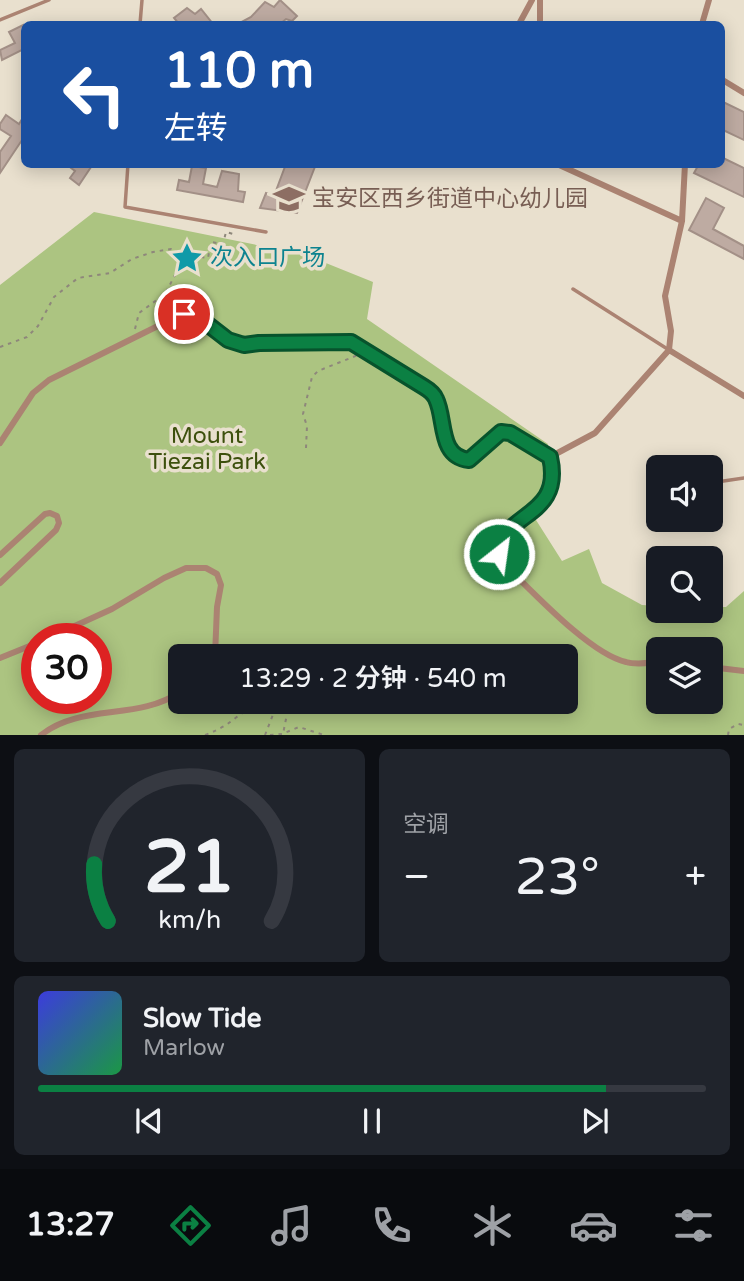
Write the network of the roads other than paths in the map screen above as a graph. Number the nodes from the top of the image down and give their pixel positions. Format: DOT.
graph roads {
  1 [pos="49,0"];
  2 [pos="142,0"];
  3 [pos="532,0"];
  4 [pos="540,0"];
  5 [pos="709,0"];
  6 [pos="0,20"];
  7 [pos="140,21"];
  8 [pos="521,21"];
  9 [pos="540,21"];
  10 [pos="703,21"];
  11 [pos="725,81"];
  12 [pos="744,93"];
  13 [pos="128,168"];
  14 [pos="565,168"];
  15 [pos="685,168"];
  16 [pos="682,221"];
  17 [pos="266,232"];
  18 [pos="573,289"];
  19 [pos="669,350"];
  20 [pos="744,396"];
  21 [pos="0,443"];
  22 [pos="550,457"];
  23 [pos="744,478"];
  24 [pos="723,481"];
  25 [pos="0,555"];
  26 [pos="0,583"];
  27 [pos="81,623"];
  28 [pos="216,644"];
  29 [pos="21,649"];
  30 [pos="0,658"];
  31 [pos="646,663"];
  32 [pos="723,669"];
  33 [pos="744,671"];
  34 [pos="168,701"];
  35 [pos="41,735"];
  1 -- 6 [label="lane"];
  2 -- 7 [label="lane"];
  3 -- 8 [label="street"];
  4 -- 9 [label="street"];
  5 -- 10 [label="street"];
  11 -- 12 [label="street"];
  13 -- 17 [label="lane"];
  14 -- 16 [label="street"];
  15 -- 16 [label="street"];
  16 -- 19 [label="street"];
  18 -- 19 [label="lane"];
  19 -- 20 [label="street"];
  19 -- 22 [label="street"];
  21 -- 22 [label="street"];
  22 -- 31 [label="street"];
  23 -- 24 [label="lane"];
  25 -- 26 [label="street"];
  27 -- 28 [label="street"];
  29 -- 30 [label="street"];
  32 -- 33 [label="street"];
  34 -- 35 [label="street"];
}
